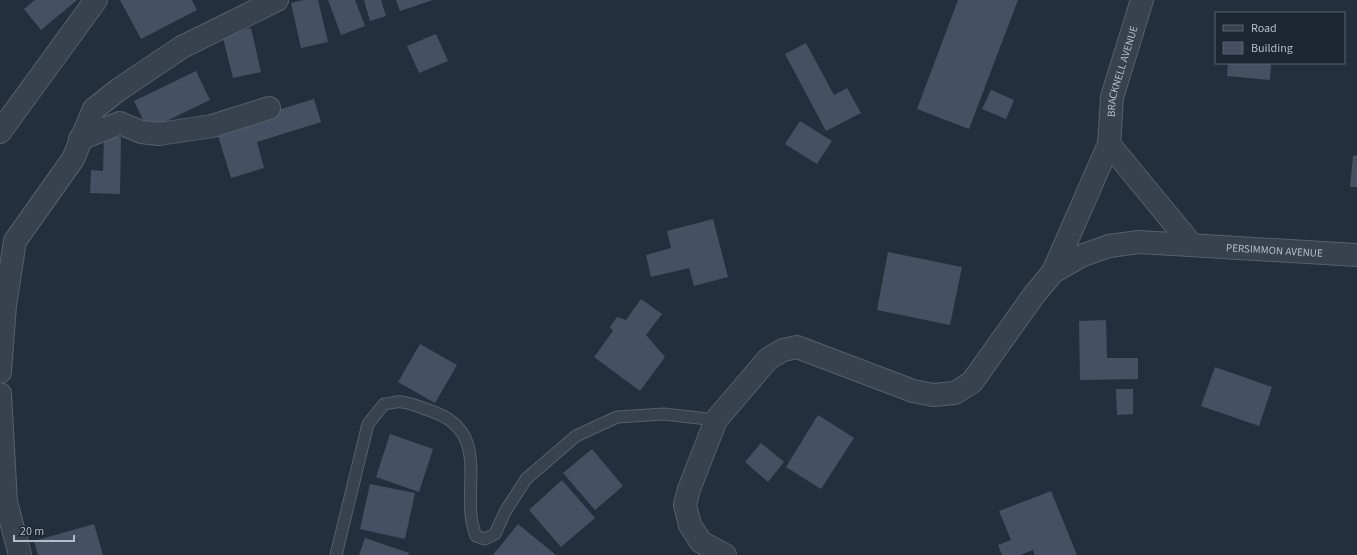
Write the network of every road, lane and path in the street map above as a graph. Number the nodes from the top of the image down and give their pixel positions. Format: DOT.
graph roads {
  1 [pos="96,0"];
  2 [pos="277,0"];
  3 [pos="1142,0"];
  4 [pos="270,108"];
  5 [pos="0,132"];
  6 [pos="80,139"];
  7 [pos="1109,144"];
  8 [pos="1192,245"];
  9 [pos="1357,255"];
  10 [pos="1053,272"];
  11 [pos="0,372"];
  12 [pos="0,394"];
  13 [pos="716,420"];
  14 [pos="2,463"];
  15 [pos="20,555"];
  16 [pos="336,555"];
  17 [pos="725,555"];
  1 -- 5 [label="street"];
  2 -- 6 [label="street"];
  3 -- 7 [label="street, BRACKNELL AVENUE"];
  4 -- 6 [label="street"];
  6 -- 11 [label="street"];
  7 -- 8 [label="street"];
  7 -- 10 [label="street, BRACKNELL AVENUE"];
  8 -- 9 [label="street, PERSIMMON AVENUE"];
  8 -- 10 [label="street, PERSIMMON AVENUE"];
  10 -- 13 [label="street"];
  12 -- 14 [label="street"];
  13 -- 16 [label="lane"];
  13 -- 17 [label="street"];
  14 -- 15 [label="street"];
}
